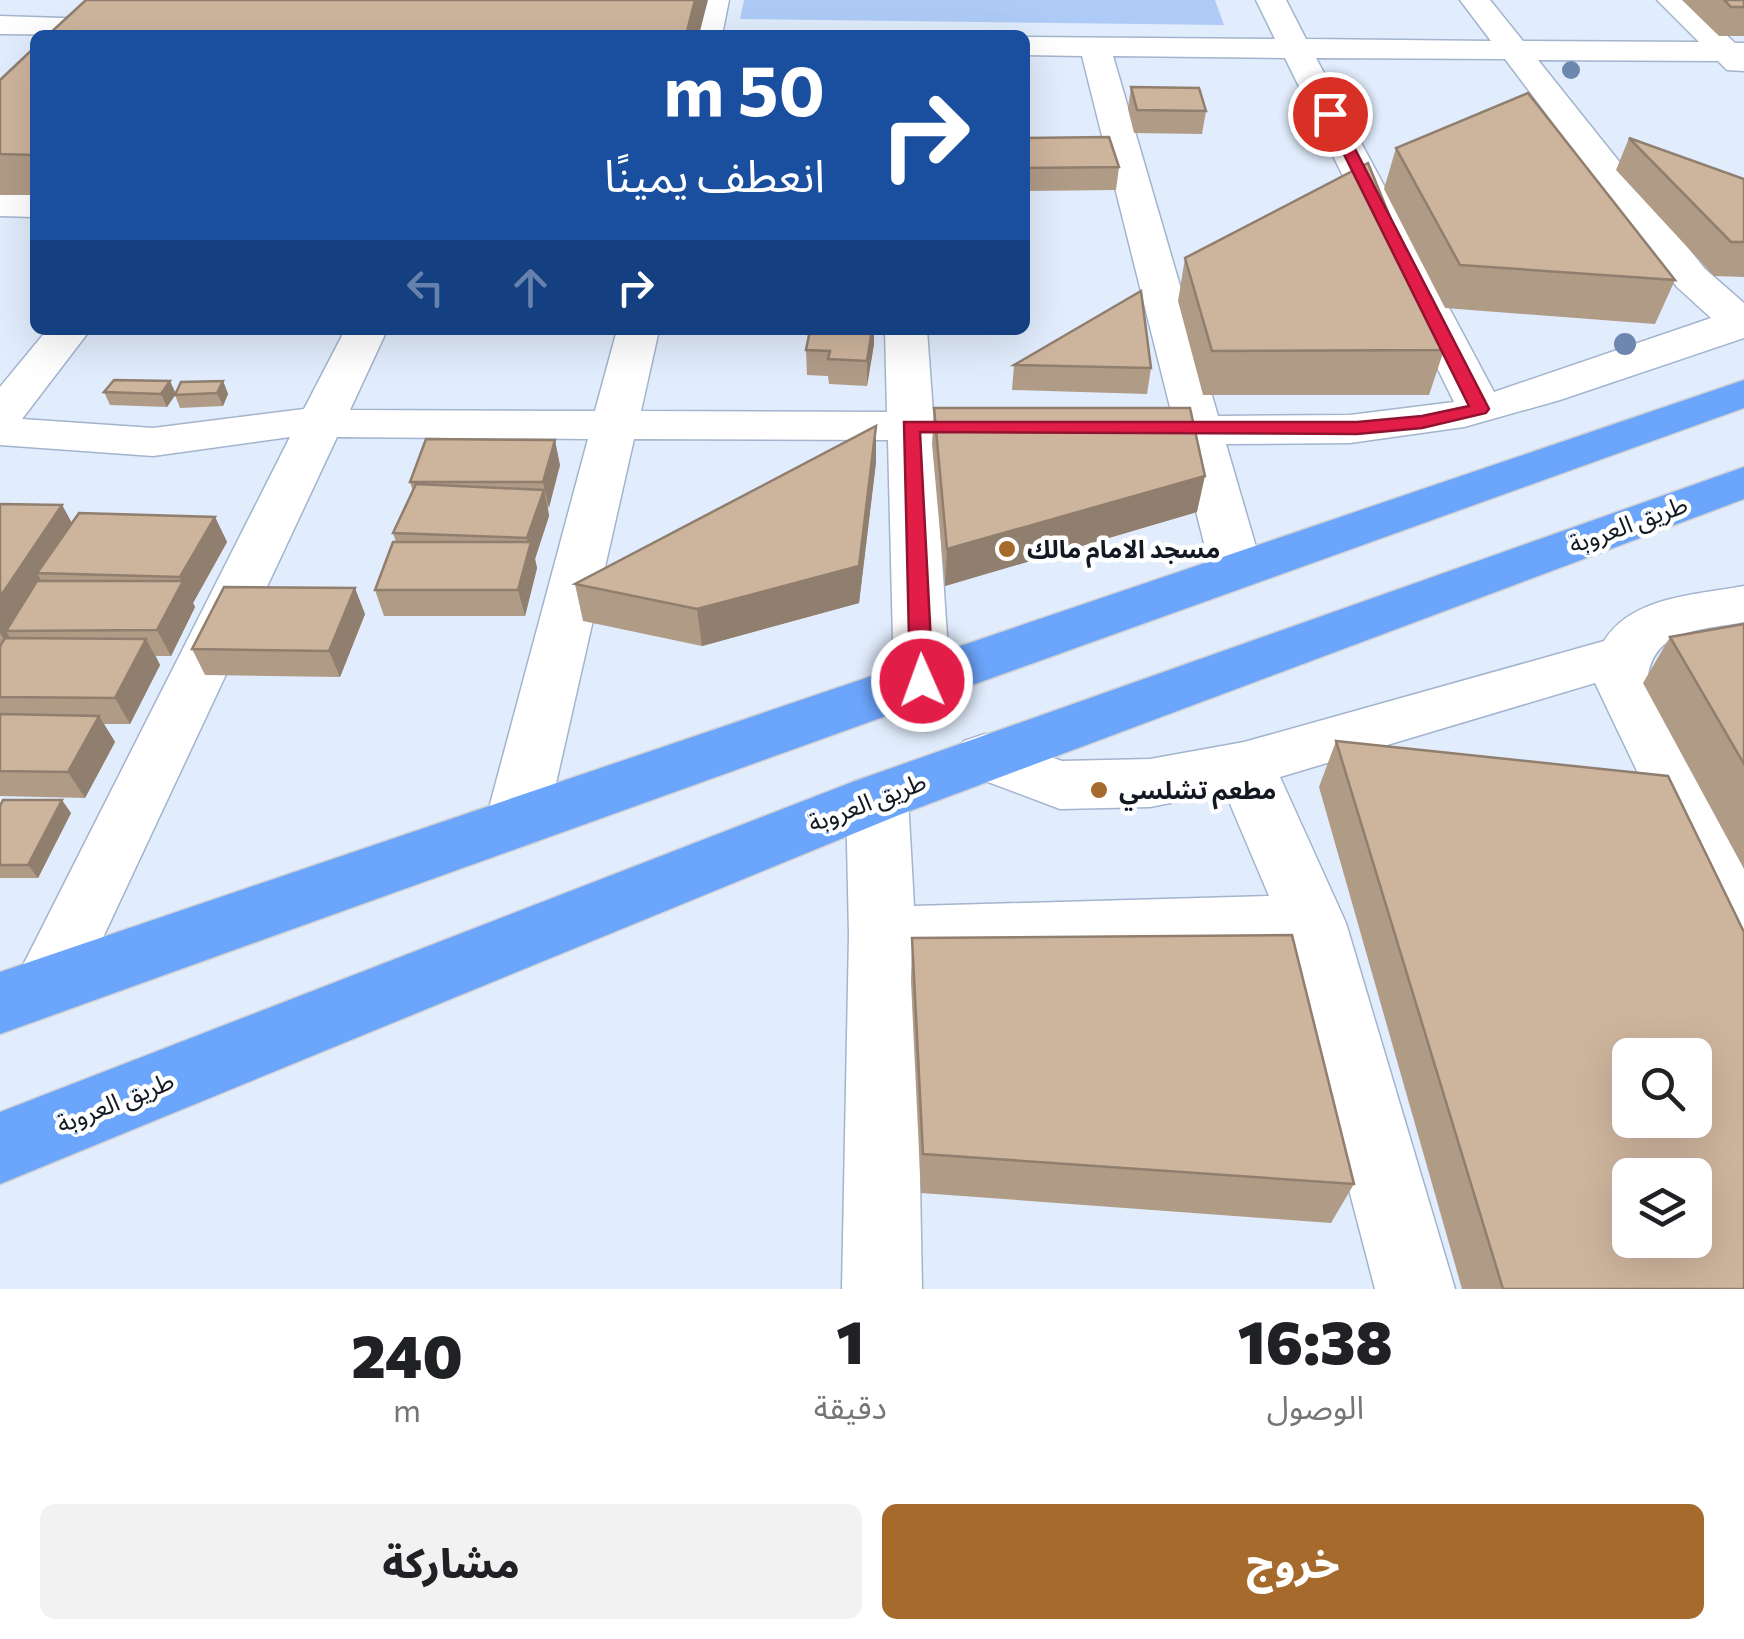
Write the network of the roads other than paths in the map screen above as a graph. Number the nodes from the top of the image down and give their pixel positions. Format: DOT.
graph roads {
  1 [pos="714,0"];
  2 [pos="1271,0"];
  3 [pos="1475,0"];
  4 [pos="1672,0"];
  5 [pos="0,24"];
  6 [pos="98,24"];
  7 [pos="707,30"];
  8 [pos="1030,46"];
  9 [pos="1095,46"];
  10 [pos="1297,48"];
  11 [pos="1516,50"];
  12 [pos="1738,57"];
  13 [pos="0,206"];
  14 [pos="30,206"];
  15 [pos="1742,323"];
  16 [pos="65,335"];
  17 [pos="364,335"];
  18 [pos="637,335"];
  19 [pos="906,335"];
  20 [pos="1744,394"];
  21 [pos="1480,409"];
  22 [pos="0,417"];
  23 [pos="319,424"];
  24 [pos="614,425"];
  25 [pos="910,426"];
  26 [pos="1198,428"];
  27 [pos="0,431"];
  28 [pos="1744,482"];
  29 [pos="1237,571"];
  30 [pos="1744,604"];
  31 [pos="1620,656"];
  32 [pos="922,681"];
  33 [pos="985,757"];
  34 [pos="1244,765"];
  35 [pos="878,798"];
  36 [pos="516,822"];
  37 [pos="1313,923"];
  38 [pos="1744,927"];
  39 [pos="882,935"];
  40 [pos="23,995"];
  41 [pos="0,1148"];
  42 [pos="882,1289"];
  43 [pos="1415,1289"];
  1 -- 7 [label="street"];
  2 -- 10 [label="street"];
  3 -- 11 [label="street"];
  4 -- 12 [label="street"];
  5 -- 6 [label="street"];
  8 -- 9 [label="street"];
  9 -- 10 [label="street"];
  9 -- 26 [label="street"];
  10 -- 11 [label="street"];
  10 -- 21 [label="street"];
  11 -- 12 [label="street"];
  11 -- 15 [label="street"];
  13 -- 14 [label="street"];
  15 -- 21 [label="street"];
  16 -- 22 [label="street"];
  17 -- 23 [label="street"];
  18 -- 24 [label="street"];
  19 -- 25 [label="street"];
  20 -- 29 [label="highway"];
  21 -- 26 [label="street"];
  23 -- 24 [label="street"];
  23 -- 27 [label="street"];
  23 -- 40 [label="street"];
  24 -- 25 [label="street"];
  24 -- 36 [label="street"];
  25 -- 26 [label="street"];
  25 -- 32 [label="street"];
  26 -- 29 [label="street"];
  28 -- 33 [label="highway, طريق العروبة"];
  29 -- 32 [label="highway"];
  30 -- 31 [label="street"];
  31 -- 34 [label="street"];
  31 -- 38 [label="street"];
  32 -- 36 [label="highway"];
  33 -- 34 [label="street"];
  33 -- 35 [label="highway, طريق العروبة"];
  34 -- 37 [label="street"];
  35 -- 39 [label="street"];
  35 -- 41 [label="highway, طريق العروبة"];
  36 -- 40 [label="highway"];
  37 -- 39 [label="street"];
  37 -- 43 [label="street"];
  39 -- 42 [label="street"];
}
